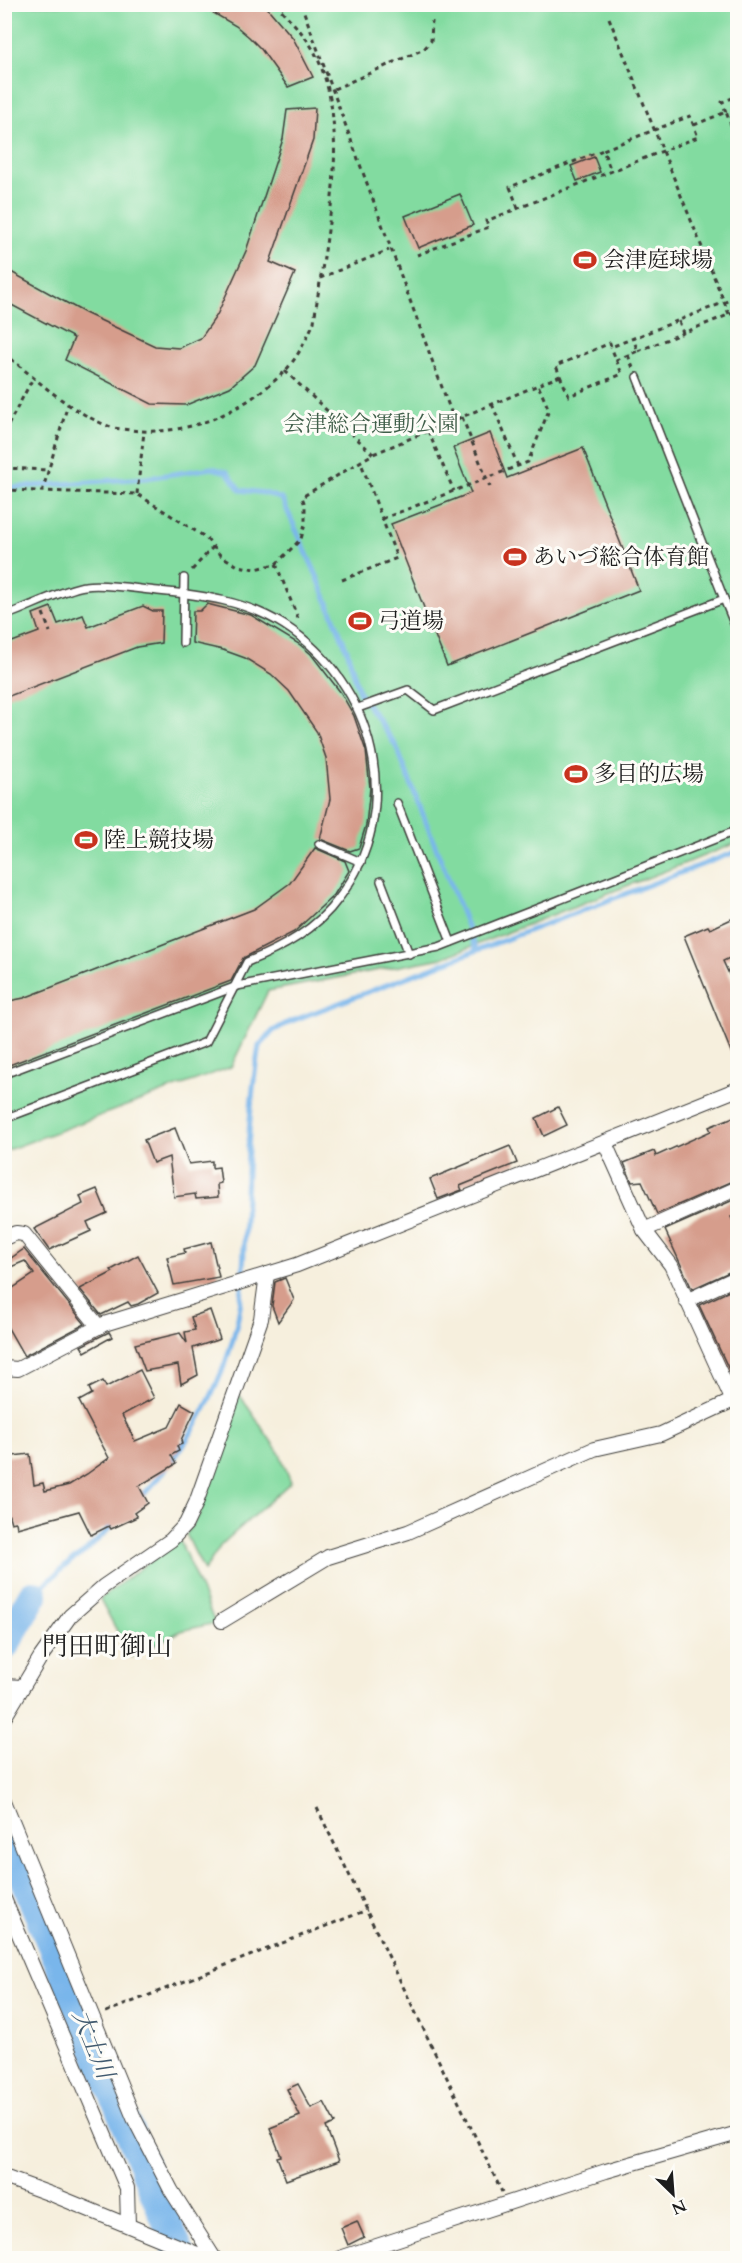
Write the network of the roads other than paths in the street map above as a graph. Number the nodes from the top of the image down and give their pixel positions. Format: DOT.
graph roads {
  1 [pos="637,377"];
  2 [pos="183,578"];
  3 [pos="183,594"];
  4 [pos="723,598"];
  5 [pos="4,616"];
  6 [pos="738,633"];
  7 [pos="183,643"];
  8 [pos="358,708"];
  9 [pos="397,803"];
  10 [pos="738,830"];
  11 [pos="319,844"];
  12 [pos="361,862"];
  13 [pos="381,881"];
  14 [pos="451,942"];
  15 [pos="409,954"];
  16 [pos="237,986"];
  17 [pos="4,1074"];
  18 [pos="738,1089"];
  19 [pos="4,1119"];
  20 [pos="605,1143"];
  21 [pos="738,1188"];
  22 [pos="644,1230"];
  23 [pos="4,1238"];
  24 [pos="267,1274"];
  25 [pos="738,1277"];
  26 [pos="687,1301"];
  27 [pos="99,1327"];
  28 [pos="4,1368"];
  29 [pos="735,1398"];
  30 [pos="222,1621"];
  31 [pos="4,1686"];
  32 [pos="22,1688"];
  33 [pos="4,1718"];
  34 [pos="4,1801"];
  35 [pos="4,1899"];
  36 [pos="738,2133"];
  37 [pos="4,2177"];
  38 [pos="128,2226"];
  39 [pos="207,2259"];
  40 [pos="214,2259"];
  41 [pos="340,2259"];
  1 -- 4 [label="lane"];
  2 -- 3 [label="lane"];
  3 -- 5 [label="lane"];
  3 -- 7 [label="lane"];
  3 -- 8 [label="lane"];
  4 -- 6 [label="lane"];
  4 -- 8 [label="lane"];
  8 -- 12 [label="lane"];
  9 -- 14 [label="lane"];
  10 -- 14 [label="lane"];
  11 -- 12 [label="lane"];
  12 -- 16 [label="lane"];
  13 -- 15 [label="lane"];
  14 -- 15 [label="lane"];
  15 -- 16 [label="lane"];
  16 -- 17 [label="lane"];
  16 -- 19 [label="lane"];
  18 -- 20 [label="street"];
  20 -- 22 [label="street"];
  20 -- 24 [label="street"];
  21 -- 22 [label="street"];
  22 -- 26 [label="street"];
  23 -- 27 [label="street"];
  24 -- 27 [label="street"];
  24 -- 32 [label="street"];
  25 -- 26 [label="street"];
  26 -- 29 [label="street"];
  27 -- 28 [label="street"];
  29 -- 30 [label="street"];
  31 -- 32 [label="street"];
  32 -- 33 [label="street"];
  34 -- 40 [label="street"];
  35 -- 38 [label="street"];
  36 -- 41 [label="street"];
  37 -- 38 [label="street"];
  38 -- 39 [label="street"];
}
